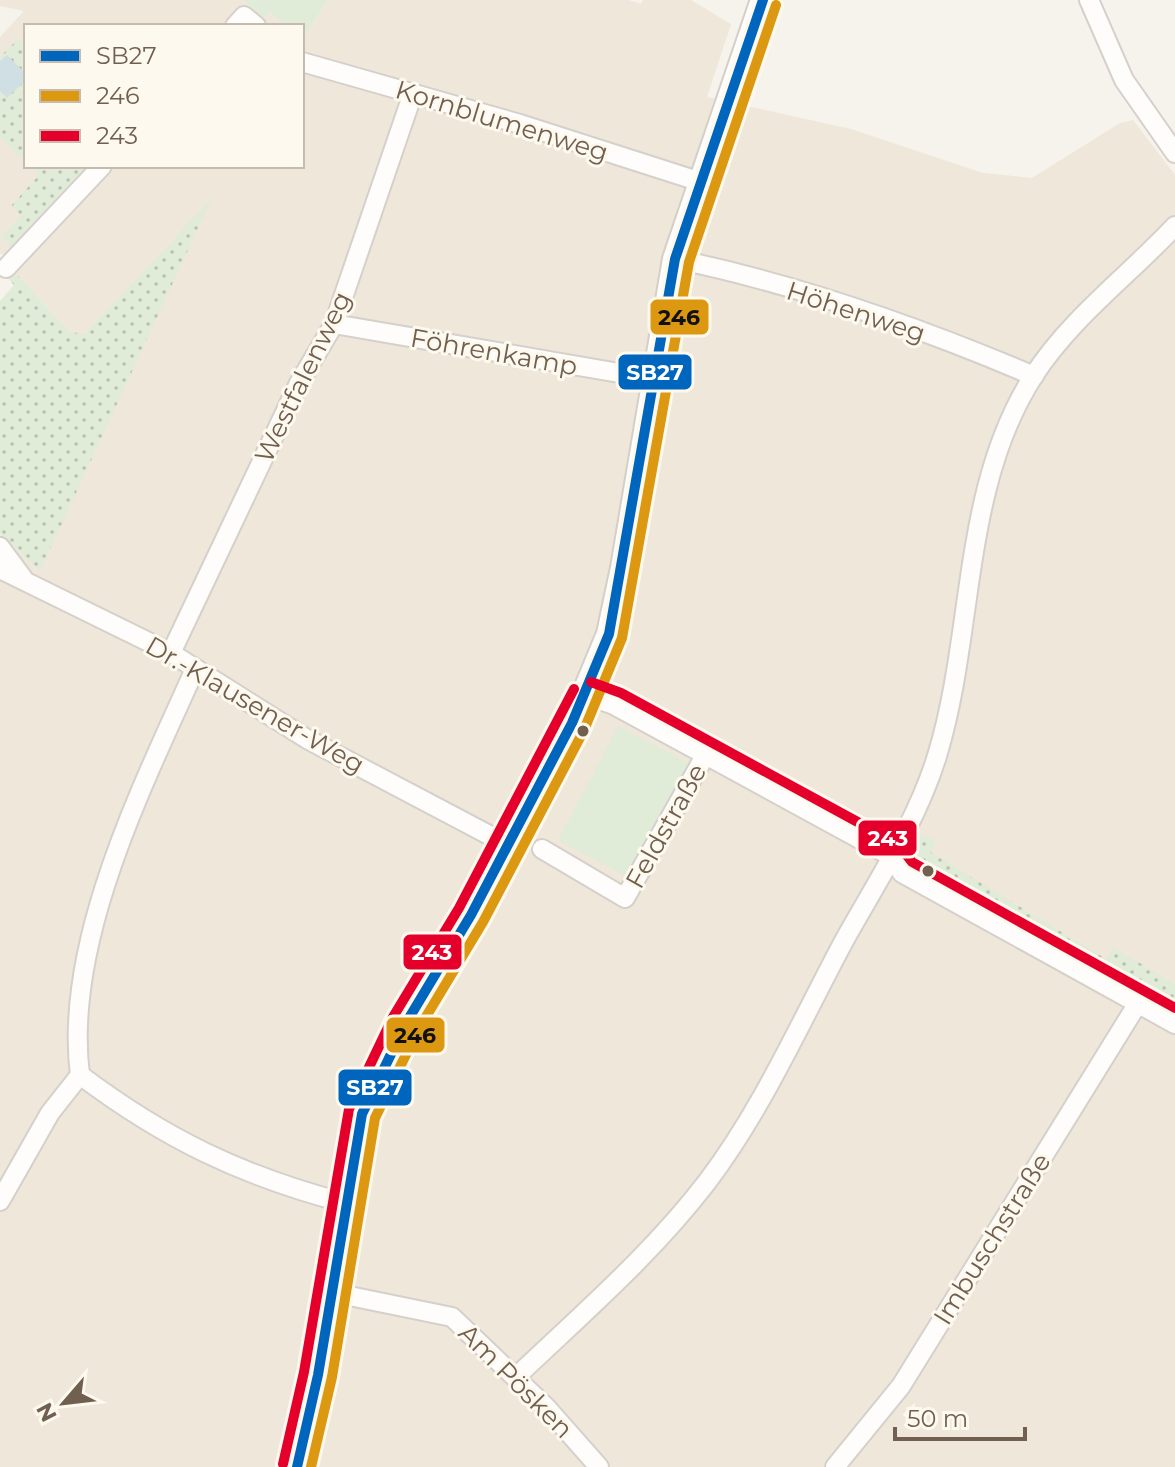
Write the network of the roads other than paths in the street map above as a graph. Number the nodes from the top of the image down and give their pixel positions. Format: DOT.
graph roads {
  1 [pos="763,0"];
  2 [pos="1089,0"];
  3 [pos="304,63"];
  4 [pos="413,93"];
  5 [pos="1175,153"];
  6 [pos="100,168"];
  7 [pos="701,182"];
  8 [pos="1175,226"];
  9 [pos="675,259"];
  10 [pos="6,268"];
  11 [pos="334,324"];
  12 [pos="1034,376"];
  13 [pos="654,379"];
  14 [pos="0,547"];
  15 [pos="0,569"];
  16 [pos="27,583"];
  17 [pos="171,653"];
  18 [pos="195,669"];
  19 [pos="586,695"];
  20 [pos="706,754"];
  21 [pos="508,845"];
  22 [pos="542,849"];
  23 [pos="891,856"];
  24 [pos="1138,1003"];
  25 [pos="1175,1024"];
  26 [pos="80,1075"];
  27 [pos="0,1201"];
  28 [pos="345,1203"];
  29 [pos="330,1292"];
  30 [pos="516,1377"];
  31 [pos="297,1467"];
  32 [pos="599,1467"];
  33 [pos="835,1467"];
  1 -- 7 [label="main road"];
  2 -- 5 [label="street"];
  3 -- 4 [label="street, Kornblumenweg"];
  4 -- 7 [label="street, Kornblumenweg"];
  4 -- 11 [label="street, Westfalenweg"];
  6 -- 10 [label="street"];
  7 -- 9 [label="main road"];
  8 -- 12 [label="street"];
  9 -- 12 [label="street, Höhenweg"];
  9 -- 13 [label="main road"];
  11 -- 13 [label="street, Föhrenkamp"];
  11 -- 17 [label="street, Westfalenweg"];
  12 -- 23 [label="street"];
  13 -- 19 [label="main road"];
  14 -- 16 [label="street"];
  15 -- 16 [label="street, Dr.-Klausener-Weg"];
  16 -- 17 [label="street, Dr.-Klausener-Weg"];
  17 -- 18 [label="street, Dr.-Klausener-Weg"];
  18 -- 21 [label="street, Dr.-Klausener-Weg"];
  18 -- 26 [label="street"];
  19 -- 20 [label="street"];
  19 -- 21 [label="main road"];
  20 -- 22 [label="street, Feldstraße"];
  20 -- 23 [label="street"];
  21 -- 28 [label="main road"];
  23 -- 24 [label="street"];
  23 -- 30 [label="street"];
  24 -- 25 [label="street"];
  24 -- 33 [label="street, Imbuschstraße"];
  26 -- 27 [label="street"];
  26 -- 28 [label="street"];
  28 -- 29 [label="main road"];
  29 -- 30 [label="street, Am Pösken"];
  29 -- 31 [label="main road"];
  30 -- 32 [label="street, Am Pösken"];
}
